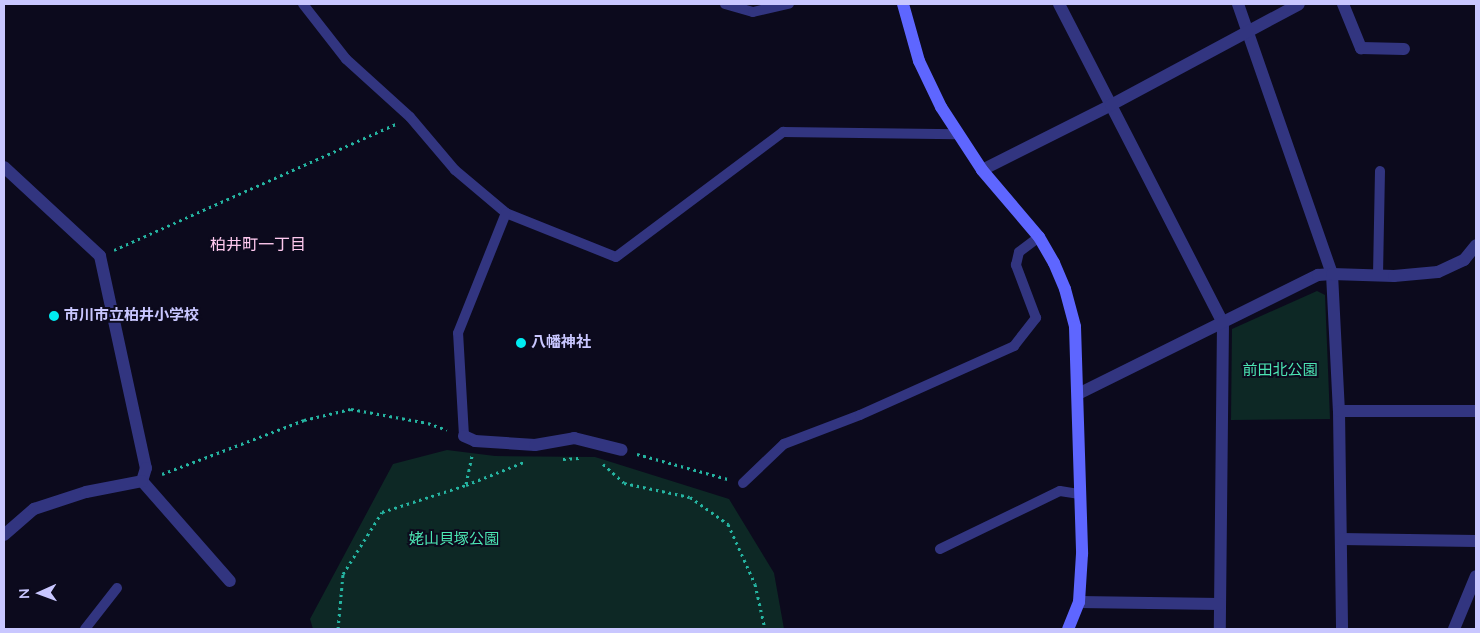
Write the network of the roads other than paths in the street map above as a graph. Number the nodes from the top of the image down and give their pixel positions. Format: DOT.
graph roads {
  1 [pos="303,4"];
  2 [pos="725,4"];
  3 [pos="789,4"];
  4 [pos="903,4"];
  5 [pos="1059,4"];
  6 [pos="1238,4"];
  7 [pos="1299,4"];
  8 [pos="1343,4"];
  9 [pos="1248,31"];
  10 [pos="1404,49"];
  11 [pos="1111,105"];
  12 [pos="957,134"];
  13 [pos="4,167"];
  14 [pos="982,170"];
  15 [pos="1380,171"];
  16 [pos="506,213"];
  17 [pos="1039,237"];
  18 [pos="1476,245"];
  19 [pos="1332,274"];
  20 [pos="1378,275"];
  21 [pos="1223,323"];
  22 [pos="1078,394"];
  23 [pos="1339,411"];
  24 [pos="1476,411"];
  25 [pos="470,438"];
  26 [pos="622,450"];
  27 [pos="142,481"];
  28 [pos="743,484"];
  29 [pos="1080,494"];
  30 [pos="4,535"];
  31 [pos="1341,539"];
  32 [pos="1476,541"];
  33 [pos="940,549"];
  34 [pos="1476,576"];
  35 [pos="230,581"];
  36 [pos="117,588"];
  37 [pos="1079,602"];
  38 [pos="1220,604"];
  39 [pos="85,629"];
  40 [pos="1068,629"];
  41 [pos="1220,629"];
  42 [pos="1342,629"];
  43 [pos="1454,629"];
  1 -- 16 [label="lane"];
  2 -- 3 [label="lane"];
  4 -- 12 [label="street"];
  5 -- 11 [label="street"];
  6 -- 9 [label="street"];
  7 -- 9 [label="street"];
  8 -- 10 [label="street"];
  9 -- 11 [label="street"];
  9 -- 19 [label="street"];
  11 -- 14 [label="street"];
  11 -- 21 [label="street"];
  12 -- 14 [label="street"];
  12 -- 16 [label="lane"];
  13 -- 27 [label="street"];
  14 -- 17 [label="street"];
  15 -- 20 [label="lane"];
  16 -- 25 [label="lane"];
  17 -- 22 [label="street"];
  17 -- 28 [label="lane"];
  18 -- 20 [label="street"];
  19 -- 20 [label="street"];
  19 -- 21 [label="street"];
  19 -- 23 [label="street"];
  21 -- 22 [label="street"];
  21 -- 38 [label="street"];
  22 -- 29 [label="street"];
  23 -- 24 [label="street"];
  23 -- 31 [label="street"];
  25 -- 26 [label="street"];
  27 -- 30 [label="street"];
  27 -- 35 [label="street"];
  29 -- 33 [label="lane"];
  29 -- 37 [label="street"];
  31 -- 32 [label="street"];
  31 -- 42 [label="street"];
  34 -- 43 [label="street"];
  36 -- 39 [label="lane"];
  37 -- 38 [label="street"];
  37 -- 40 [label="street"];
  38 -- 41 [label="street"];
}
